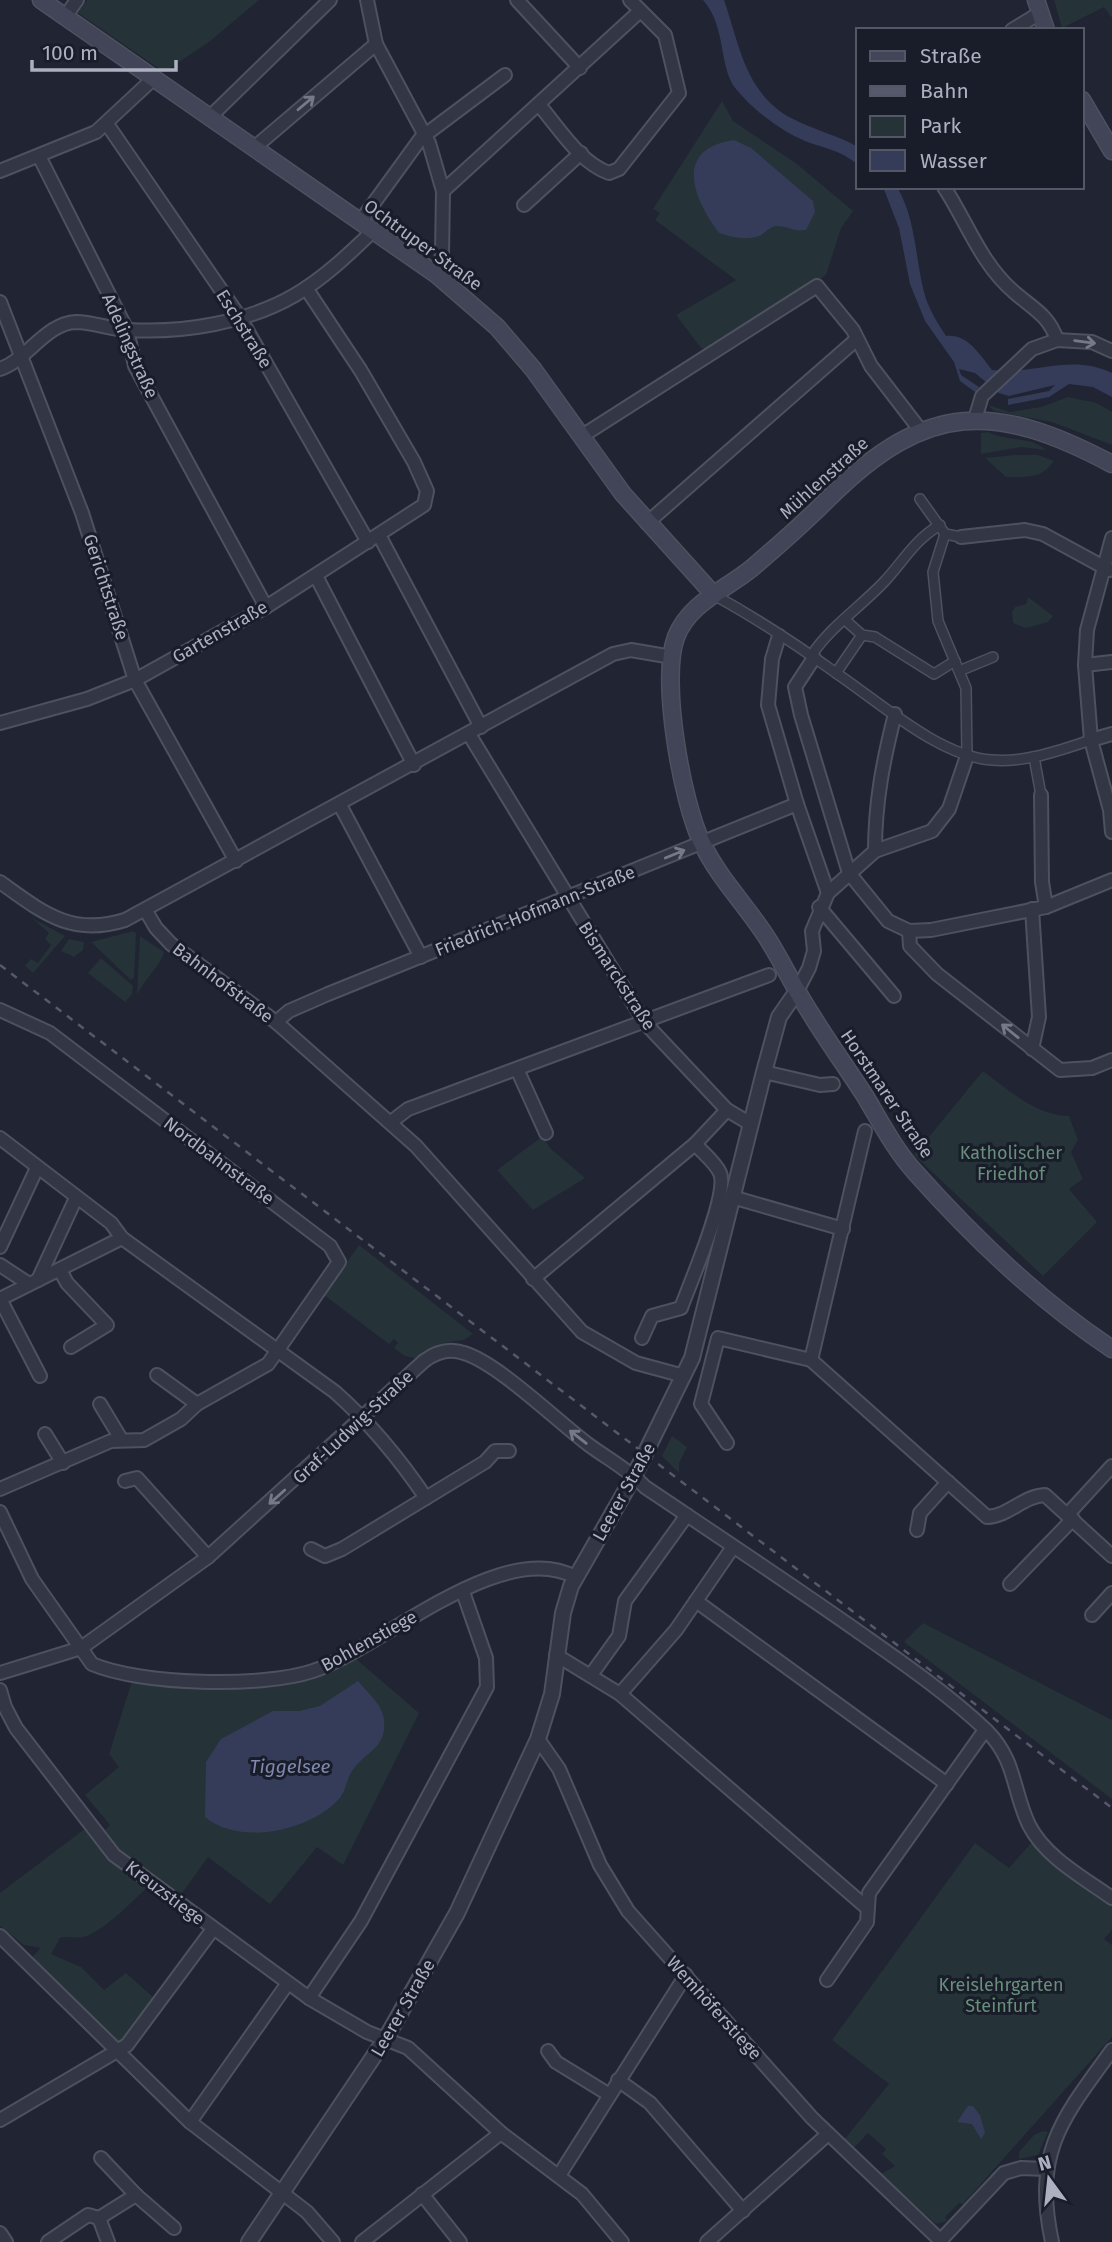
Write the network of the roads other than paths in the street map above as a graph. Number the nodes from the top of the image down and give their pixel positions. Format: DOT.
graph roads {
  1 [pos="41,0"];
  2 [pos="77,0"];
  3 [pos="330,0"];
  4 [pos="368,0"];
  5 [pos="517,0"];
  6 [pos="630,0"];
  7 [pos="1038,7"];
  8 [pos="639,12"];
  9 [pos="65,17"];
  10 [pos="1014,28"];
  11 [pos="1045,28"];
  12 [pos="376,44"];
  13 [pos="580,68"];
  14 [pos="505,75"];
  15 [pos="153,78"];
  16 [pos="1084,103"];
  17 [pos="540,106"];
  18 [pos="211,117"];
  19 [pos="107,124"];
  20 [pos="425,135"];
  21 [pos="254,148"];
  22 [pos="1112,152"];
  23 [pos="581,153"];
  24 [pos="39,156"];
  25 [pos="0,170"];
  26 [pos="945,189"];
  27 [pos="443,191"];
  28 [pos="524,205"];
  29 [pos="367,227"];
  30 [pos="437,275"];
  31 [pos="306,288"];
  32 [pos="0,302"];
  33 [pos="239,316"];
  34 [pos="127,330"];
  35 [pos="858,339"];
  36 [pos="1057,340"];
  37 [pos="1112,351"];
  38 [pos="23,356"];
  39 [pos="0,369"];
  40 [pos="975,419"];
  41 [pos="921,431"];
  42 [pos="582,436"];
  43 [pos="1112,464"];
  44 [pos="920,499"];
  45 [pos="647,523"];
  46 [pos="942,530"];
  47 [pos="961,537"];
  48 [pos="374,538"];
  49 [pos="1112,538"];
  50 [pos="1109,570"];
  51 [pos="316,576"];
  52 [pos="714,595"];
  53 [pos="266,607"];
  54 [pos="845,620"];
  55 [pos="862,635"];
  56 [pos="779,636"];
  57 [pos="672,657"];
  58 [pos="812,657"];
  59 [pos="993,657"];
  60 [pos="955,661"];
  61 [pos="1112,662"];
  62 [pos="1085,665"];
  63 [pos="960,671"];
  64 [pos="836,673"];
  65 [pos="135,680"];
  66 [pos="895,714"];
  67 [pos="0,723"];
  68 [pos="481,727"];
  69 [pos="469,734"];
  70 [pos="1112,734"];
  71 [pos="1091,740"];
  72 [pos="967,757"];
  73 [pos="1034,757"];
  74 [pos="414,765"];
  75 [pos="1041,795"];
  76 [pos="797,804"];
  77 [pos="340,805"];
  78 [pos="1111,809"];
  79 [pos="1112,832"];
  80 [pos="702,843"];
  81 [pos="875,851"];
  82 [pos="236,861"];
  83 [pos="849,873"];
  84 [pos="1112,880"];
  85 [pos="0,883"];
  86 [pos="828,893"];
  87 [pos="567,898"];
  88 [pos="819,907"];
  89 [pos="1046,907"];
  90 [pos="1032,909"];
  91 [pos="146,911"];
  92 [pos="909,930"];
  93 [pos="421,957"];
  94 [pos="769,975"];
  95 [pos="797,991"];
  96 [pos="894,996"];
  97 [pos="0,1010"];
  98 [pos="276,1022"];
  99 [pos="645,1023"];
  100 [pos="1032,1049"];
  101 [pos="1112,1060"];
  102 [pos="517,1069"];
  103 [pos="764,1072"];
  104 [pos="833,1084"];
  105 [pos="727,1110"];
  106 [pos="391,1122"];
  107 [pos="749,1123"];
  108 [pos="865,1131"];
  109 [pos="546,1133"];
  110 [pos="0,1138"];
  111 [pos="695,1144"];
  112 [pos="37,1168"];
  113 [pos="732,1197"];
  114 [pos="76,1198"];
  115 [pos="843,1228"];
  116 [pos="122,1238"];
  117 [pos="0,1247"];
  118 [pos="0,1265"];
  119 [pos="60,1270"];
  120 [pos="533,1279"];
  121 [pos="33,1282"];
  122 [pos="642,1338"];
  123 [pos="71,1347"];
  124 [pos="1112,1349"];
  125 [pos="278,1351"];
  126 [pos="811,1360"];
  127 [pos="157,1374"];
  128 [pos="40,1376"];
  129 [pos="684,1376"];
  130 [pos="100,1404"];
  131 [pos="197,1404"];
  132 [pos="364,1418"];
  133 [pos="45,1434"];
  134 [pos="121,1439"];
  135 [pos="727,1443"];
  136 [pos="509,1451"];
  137 [pos="63,1463"];
  138 [pos="1112,1466"];
  139 [pos="634,1476"];
  140 [pos="125,1481"];
  141 [pos="948,1482"];
  142 [pos="0,1489"];
  143 [pos="426,1499"];
  144 [pos="0,1512"];
  145 [pos="687,1515"];
  146 [pos="1071,1517"];
  147 [pos="917,1530"];
  148 [pos="733,1546"];
  149 [pos="311,1549"];
  150 [pos="1112,1556"];
  151 [pos="208,1557"];
  152 [pos="575,1577"];
  153 [pos="1010,1584"];
  154 [pos="463,1592"];
  155 [pos="1112,1593"];
  156 [pos="696,1601"];
  157 [pos="1092,1615"];
  158 [pos="81,1648"];
  159 [pos="556,1655"];
  160 [pos="0,1673"];
  161 [pos="591,1675"];
  162 [pos="0,1690"];
  163 [pos="621,1694"];
  164 [pos="985,1730"];
  165 [pos="538,1739"];
  166 [pos="947,1784"];
  167 [pos="1112,1898"];
  168 [pos="866,1908"];
  169 [pos="213,1929"];
  170 [pos="0,1936"];
  171 [pos="685,1975"];
  172 [pos="827,1980"];
  173 [pos="288,1983"];
  174 [pos="309,1998"];
  175 [pos="386,2038"];
  176 [pos="117,2050"];
  177 [pos="1112,2050"];
  178 [pos="548,2051"];
  179 [pos="618,2080"];
  180 [pos="608,2094"];
  181 [pos="0,2120"];
  182 [pos="190,2122"];
  183 [pos="501,2133"];
  184 [pos="828,2134"];
  185 [pos="101,2158"];
  186 [pos="1046,2169"];
  187 [pos="560,2174"];
  188 [pos="282,2192"];
  189 [pos="422,2194"];
  190 [pos="135,2195"];
  191 [pos="743,2211"];
  192 [pos="99,2218"];
  193 [pos="174,2228"];
  194 [pos="0,2233"];
  195 [pos="940,2241"];
  196 [pos="6,2242"];
  197 [pos="48,2242"];
  198 [pos="108,2242"];
  199 [pos="249,2242"];
  200 [pos="333,2242"];
  201 [pos="362,2242"];
  202 [pos="460,2242"];
  203 [pos="622,2242"];
  204 [pos="707,2242"];
  205 [pos="1052,2242"];
  1 -- 9 [label="main road, Ochtruper Straße"];
  2 -- 9 [label="street"];
  3 -- 18 [label="street"];
  4 -- 12 [label="street"];
  5 -- 13 [label="street"];
  6 -- 8 [label="street"];
  7 -- 10 [label="street"];
  7 -- 11 [label="main road"];
  8 -- 13 [label="street"];
  8 -- 23 [label="street"];
  9 -- 15 [label="main road, Ochtruper Straße"];
  12 -- 20 [label="street"];
  21 -- 12 [label="street, one-way"];
  13 -- 17 [label="street"];
  14 -- 20 [label="street"];
  15 -- 18 [label="main road, Ochtruper Straße"];
  15 -- 19 [label="street"];
  16 -- 22 [label="main road"];
  17 -- 23 [label="street"];
  17 -- 27 [label="street"];
  18 -- 21 [label="main road, Ochtruper Straße"];
  19 -- 24 [label="street"];
  19 -- 33 [label="street, Eschstraße"];
  20 -- 27 [label="street"];
  20 -- 29 [label="street"];
  21 -- 29 [label="main road, Ochtruper Straße"];
  23 -- 28 [label="street"];
  24 -- 25 [label="street"];
  24 -- 34 [label="street, Adelingstraße"];
  26 -- 36 [label="street"];
  27 -- 30 [label="street"];
  29 -- 30 [label="main road, Ochtruper Straße"];
  29 -- 31 [label="street"];
  30 -- 42 [label="main road, Ochtruper Straße"];
  31 -- 33 [label="street"];
  31 -- 48 [label="street, Gartenstraße"];
  32 -- 38 [label="street, Gerichtstraße"];
  33 -- 34 [label="street"];
  33 -- 48 [label="street, Eschstraße"];
  34 -- 38 [label="street"];
  34 -- 53 [label="street, Adelingstraße"];
  35 -- 41 [label="street"];
  35 -- 42 [label="street"];
  35 -- 45 [label="street"];
  36 -- 37 [label="street, one-way"];
  36 -- 40 [label="street"];
  38 -- 39 [label="street"];
  38 -- 65 [label="street, Gerichtstraße"];
  40 -- 41 [label="main road, Mühlenstraße"];
  40 -- 43 [label="main road, Mühlenstraße"];
  41 -- 52 [label="main road, Mühlenstraße"];
  42 -- 45 [label="main road, Ochtruper Straße"];
  44 -- 46 [label="street"];
  45 -- 52 [label="main road, Ochtruper Straße"];
  46 -- 47 [label="street"];
  46 -- 54 [label="street"];
  46 -- 60 [label="street"];
  47 -- 50 [label="street"];
  48 -- 51 [label="street, Gartenstraße"];
  48 -- 68 [label="street, Eschstraße"];
  49 -- 50 [label="street"];
  50 -- 62 [label="street"];
  51 -- 53 [label="street, Gartenstraße"];
  51 -- 74 [label="street"];
  52 -- 56 [label="street"];
  52 -- 57 [label="main road, Mühlenstraße"];
  53 -- 65 [label="street, Gartenstraße"];
  54 -- 55 [label="street"];
  54 -- 58 [label="street"];
  55 -- 60 [label="street"];
  55 -- 64 [label="street"];
  56 -- 58 [label="street"];
  56 -- 76 [label="street"];
  57 -- 68 [label="street"];
  57 -- 80 [label="main road, Mühlenstraße"];
  58 -- 64 [label="street"];
  58 -- 83 [label="street"];
  59 -- 63 [label="street"];
  60 -- 63 [label="street"];
  61 -- 62 [label="street"];
  62 -- 71 [label="street"];
  63 -- 72 [label="street"];
  64 -- 66 [label="street"];
  65 -- 67 [label="street, Gartenstraße"];
  65 -- 82 [label="street, Gerichtstraße"];
  66 -- 72 [label="street"];
  66 -- 81 [label="street"];
  68 -- 69 [label="street"];
  69 -- 74 [label="street"];
  69 -- 87 [label="street, Bismarckstraße"];
  70 -- 71 [label="street"];
  71 -- 73 [label="street"];
  71 -- 78 [label="street"];
  72 -- 73 [label="street"];
  72 -- 81 [label="street, Leerer Straße"];
  73 -- 75 [label="street"];
  74 -- 77 [label="street"];
  75 -- 89 [label="street"];
  76 -- 80 [label="street, Friedrich-Hofmann-Straße"];
  76 -- 86 [label="street"];
  77 -- 82 [label="street"];
  77 -- 93 [label="street"];
  78 -- 79 [label="street"];
  87 -- 80 [label="street, Friedrich-Hofmann-Straße, one-way"];
  80 -- 95 [label="main road, Horstmarer Straße"];
  81 -- 83 [label="street, Leerer Straße"];
  82 -- 91 [label="street"];
  83 -- 86 [label="street, Leerer Straße"];
  83 -- 92 [label="street"];
  84 -- 89 [label="street"];
  85 -- 91 [label="street"];
  86 -- 88 [label="street, Leerer Straße"];
  87 -- 93 [label="street, Friedrich-Hofmann-Straße"];
  87 -- 99 [label="street, Bismarckstraße"];
  88 -- 95 [label="street, Leerer Straße"];
  88 -- 96 [label="street"];
  89 -- 90 [label="street"];
  90 -- 92 [label="street"];
  90 -- 100 [label="street"];
  91 -- 98 [label="street, Bahnhofstraße"];
  100 -- 92 [label="street, one-way"];
  93 -- 98 [label="street, Friedrich-Hofmann-Straße"];
  94 -- 99 [label="street"];
  95 -- 103 [label="street, Leerer Straße"];
  95 -- 124 [label="main road, Horstmarer Straße"];
  97 -- 125 [label="street, Nordbahnstraße"];
  98 -- 106 [label="street, Bahnhofstraße"];
  99 -- 102 [label="street"];
  99 -- 105 [label="street, Bismarckstraße"];
  100 -- 101 [label="street"];
  102 -- 106 [label="street"];
  102 -- 109 [label="street"];
  103 -- 104 [label="street"];
  103 -- 107 [label="street, Leerer Straße"];
  105 -- 107 [label="street, Bismarckstraße"];
  105 -- 111 [label="street"];
  106 -- 120 [label="street, Bahnhofstraße"];
  107 -- 113 [label="street, Leerer Straße"];
  108 -- 115 [label="street"];
  110 -- 112 [label="street"];
  111 -- 120 [label="street"];
  111 -- 122 [label="street"];
  112 -- 114 [label="street"];
  112 -- 117 [label="street"];
  113 -- 115 [label="street"];
  113 -- 129 [label="street, Leerer Straße"];
  114 -- 116 [label="street"];
  114 -- 121 [label="street"];
  115 -- 126 [label="street"];
  116 -- 119 [label="street"];
  116 -- 125 [label="street"];
  118 -- 121 [label="street"];
  119 -- 121 [label="street"];
  119 -- 123 [label="street"];
  120 -- 129 [label="street, Bahnhofstraße"];
  121 -- 128 [label="street"];
  125 -- 131 [label="street, Nordbahnstraße"];
  125 -- 132 [label="street"];
  126 -- 135 [label="street"];
  126 -- 141 [label="street"];
  127 -- 131 [label="street"];
  129 -- 139 [label="street, Leerer Straße"];
  130 -- 134 [label="street"];
  131 -- 134 [label="street, Nordbahnstraße"];
  139 -- 132 [label="street, Graf-Ludwig-Straße, one-way"];
  132 -- 143 [label="street"];
  132 -- 151 [label="street, Graf-Ludwig-Straße, one-way"];
  133 -- 137 [label="street"];
  134 -- 137 [label="street, Nordbahnstraße"];
  136 -- 143 [label="street"];
  137 -- 142 [label="street, Nordbahnstraße"];
  138 -- 146 [label="street"];
  139 -- 145 [label="street, Graf-Ludwig-Straße"];
  139 -- 152 [label="street, Leerer Straße"];
  140 -- 151 [label="street"];
  141 -- 146 [label="street"];
  141 -- 147 [label="street"];
  143 -- 149 [label="street"];
  144 -- 158 [label="street, Bohlenstiege"];
  145 -- 148 [label="street, Graf-Ludwig-Straße"];
  145 -- 161 [label="street"];
  146 -- 150 [label="street"];
  146 -- 153 [label="street"];
  148 -- 156 [label="street"];
  148 -- 164 [label="street, Graf-Ludwig-Straße"];
  151 -- 158 [label="street, Graf-Ludwig-Straße"];
  152 -- 154 [label="street, Bohlenstiege"];
  152 -- 159 [label="street, Leerer Straße"];
  154 -- 158 [label="street, Bohlenstiege"];
  154 -- 174 [label="street"];
  155 -- 157 [label="street"];
  156 -- 163 [label="street"];
  156 -- 166 [label="street"];
  158 -- 160 [label="street, Graf-Ludwig-Straße"];
  159 -- 161 [label="street"];
  159 -- 165 [label="street, Leerer Straße"];
  161 -- 163 [label="street"];
  162 -- 169 [label="street, Kreuzstiege"];
  163 -- 168 [label="street"];
  164 -- 166 [label="street"];
  164 -- 167 [label="street, Graf-Ludwig-Straße"];
  165 -- 171 [label="street, Wemhöferstiege"];
  165 -- 175 [label="street, Leerer Straße"];
  166 -- 168 [label="street"];
  168 -- 172 [label="street"];
  169 -- 173 [label="street, Kreuzstiege"];
  169 -- 176 [label="street"];
  170 -- 176 [label="street"];
  171 -- 179 [label="street"];
  171 -- 184 [label="street, Wemhöferstiege"];
  173 -- 174 [label="street, Kreuzstiege"];
  173 -- 182 [label="street"];
  174 -- 175 [label="street, Kreuzstiege"];
  175 -- 183 [label="street, Kreuzstiege"];
  175 -- 188 [label="street, Leerer Straße"];
  176 -- 181 [label="street"];
  176 -- 182 [label="street"];
  177 -- 186 [label="street"];
  178 -- 180 [label="street"];
  179 -- 180 [label="street"];
  179 -- 191 [label="street"];
  180 -- 187 [label="street"];
  182 -- 188 [label="street"];
  183 -- 187 [label="street, Kreuzstiege"];
  183 -- 189 [label="street"];
  184 -- 191 [label="street"];
  184 -- 195 [label="street, Wemhöferstiege"];
  185 -- 190 [label="street"];
  186 -- 195 [label="street"];
  186 -- 205 [label="street"];
  187 -- 203 [label="street, Kreuzstiege"];
  188 -- 199 [label="street, Leerer Straße"];
  188 -- 200 [label="street"];
  189 -- 201 [label="street"];
  189 -- 202 [label="street"];
  190 -- 192 [label="street"];
  190 -- 193 [label="street"];
  191 -- 204 [label="street"];
  192 -- 197 [label="street"];
  192 -- 198 [label="street"];
  194 -- 196 [label="street"];
}
